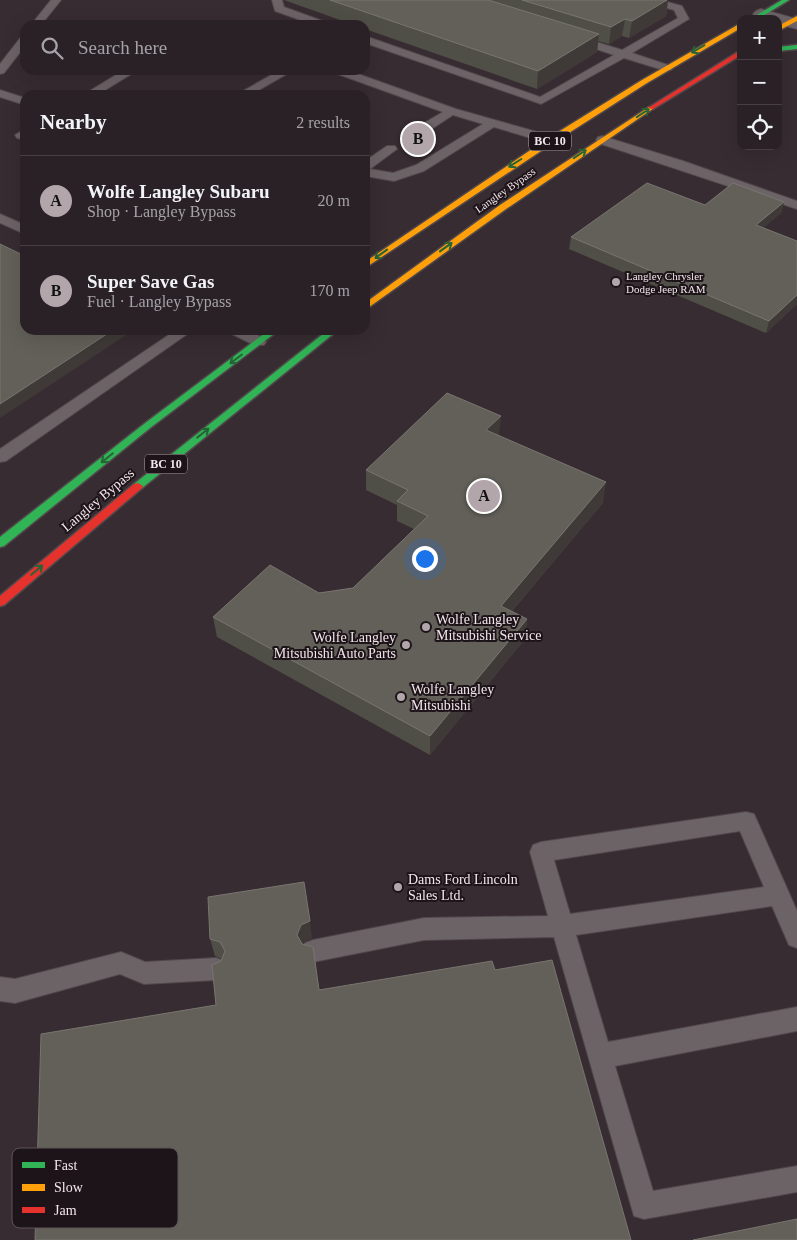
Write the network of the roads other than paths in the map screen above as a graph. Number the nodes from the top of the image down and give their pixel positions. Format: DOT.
graph roads {
  1 [pos="56,0"];
  2 [pos="277,0"];
  3 [pos="649,0"];
  4 [pos="786,0"];
  5 [pos="759,15"];
  6 [pos="40,20"];
  7 [pos="310,20"];
  8 [pos="737,28"];
  9 [pos="558,34"];
  10 [pos="370,41"];
  11 [pos="20,45"];
  12 [pos="797,47"];
  13 [pos="782,49"];
  14 [pos="622,54"];
  15 [pos="737,54"];
  16 [pos="667,68"];
  17 [pos="0,71"];
  18 [pos="123,75"];
  19 [pos="279,75"];
  20 [pos="350,75"];
  21 [pos="98,90"];
  22 [pos="251,90"];
  23 [pos="0,93"];
  24 [pos="20,100"];
  25 [pos="452,111"];
  26 [pos="492,123"];
  27 [pos="423,129"];
  28 [pos="551,140"];
  29 [pos="602,140"];
  30 [pos="391,149"];
  31 [pos="370,154"];
  32 [pos="379,157"];
  33 [pos="370,163"];
  34 [pos="370,173"];
  35 [pos="797,205"];
  36 [pos="0,218"];
  37 [pos="20,228"];
  38 [pos="370,263"];
  39 [pos="370,303"];
  40 [pos="179,335"];
  41 [pos="245,335"];
  42 [pos="268,335"];
  43 [pos="328,335"];
  44 [pos="259,342"];
  45 [pos="0,457"];
  46 [pos="0,544"];
  47 [pos="0,602"];
  48 [pos="778,895"];
  49 [pos="562,926"];
  50 [pos="797,936"];
  51 [pos="313,951"];
  52 [pos="216,968"];
  53 [pos="0,989"];
  54 [pos="797,1019"];
  55 [pos="600,1056"];
  56 [pos="797,1179"];
  1 -- 6 [label="lane"];
  2 -- 7 [label="lane"];
  3 -- 14 [label="lane"];
  4 -- 5 [label="highway"];
  8 -- 16 [label="highway, Langley Bypass / BC 10, one-way"];
  9 -- 14 [label="lane"];
  10 -- 14 [label="lane"];
  11 -- 17 [label="lane"];
  12 -- 13 [label="highway"];
  14 -- 16 [label="lane"];
  29 -- 15 [label="highway, Langley Bypass / BC 10, one-way"];
  16 -- 28 [label="highway, Langley Bypass / BC 10"];
  18 -- 21 [label="lane"];
  19 -- 22 [label="lane"];
  20 -- 25 [label="lane"];
  23 -- 24 [label="lane"];
  25 -- 26 [label="lane"];
  25 -- 27 [label="lane"];
  26 -- 28 [label="lane"];
  26 -- 34 [label="lane"];
  28 -- 38 [label="highway, Langley Bypass / BC 10, one-way"];
  29 -- 35 [label="lane"];
  39 -- 29 [label="highway, Langley Bypass / BC 10, one-way"];
  30 -- 32 [label="lane"];
  31 -- 32 [label="lane"];
  32 -- 33 [label="lane"];
  36 -- 37 [label="lane"];
  40 -- 45 [label="lane"];
  41 -- 44 [label="lane"];
  42 -- 44 [label="highway, Langley Bypass / BC 10"];
  47 -- 43 [label="highway, Langley Bypass / BC 10, one-way"];
  44 -- 46 [label="highway, Langley Bypass / BC 10, one-way"];
  48 -- 49 [label="lane"];
  48 -- 49 [label="lane"];
  48 -- 50 [label="lane"];
  49 -- 51 [label="lane"];
  49 -- 55 [label="lane"];
  52 -- 53 [label="lane"];
  54 -- 55 [label="lane"];
  55 -- 56 [label="lane"];
}
